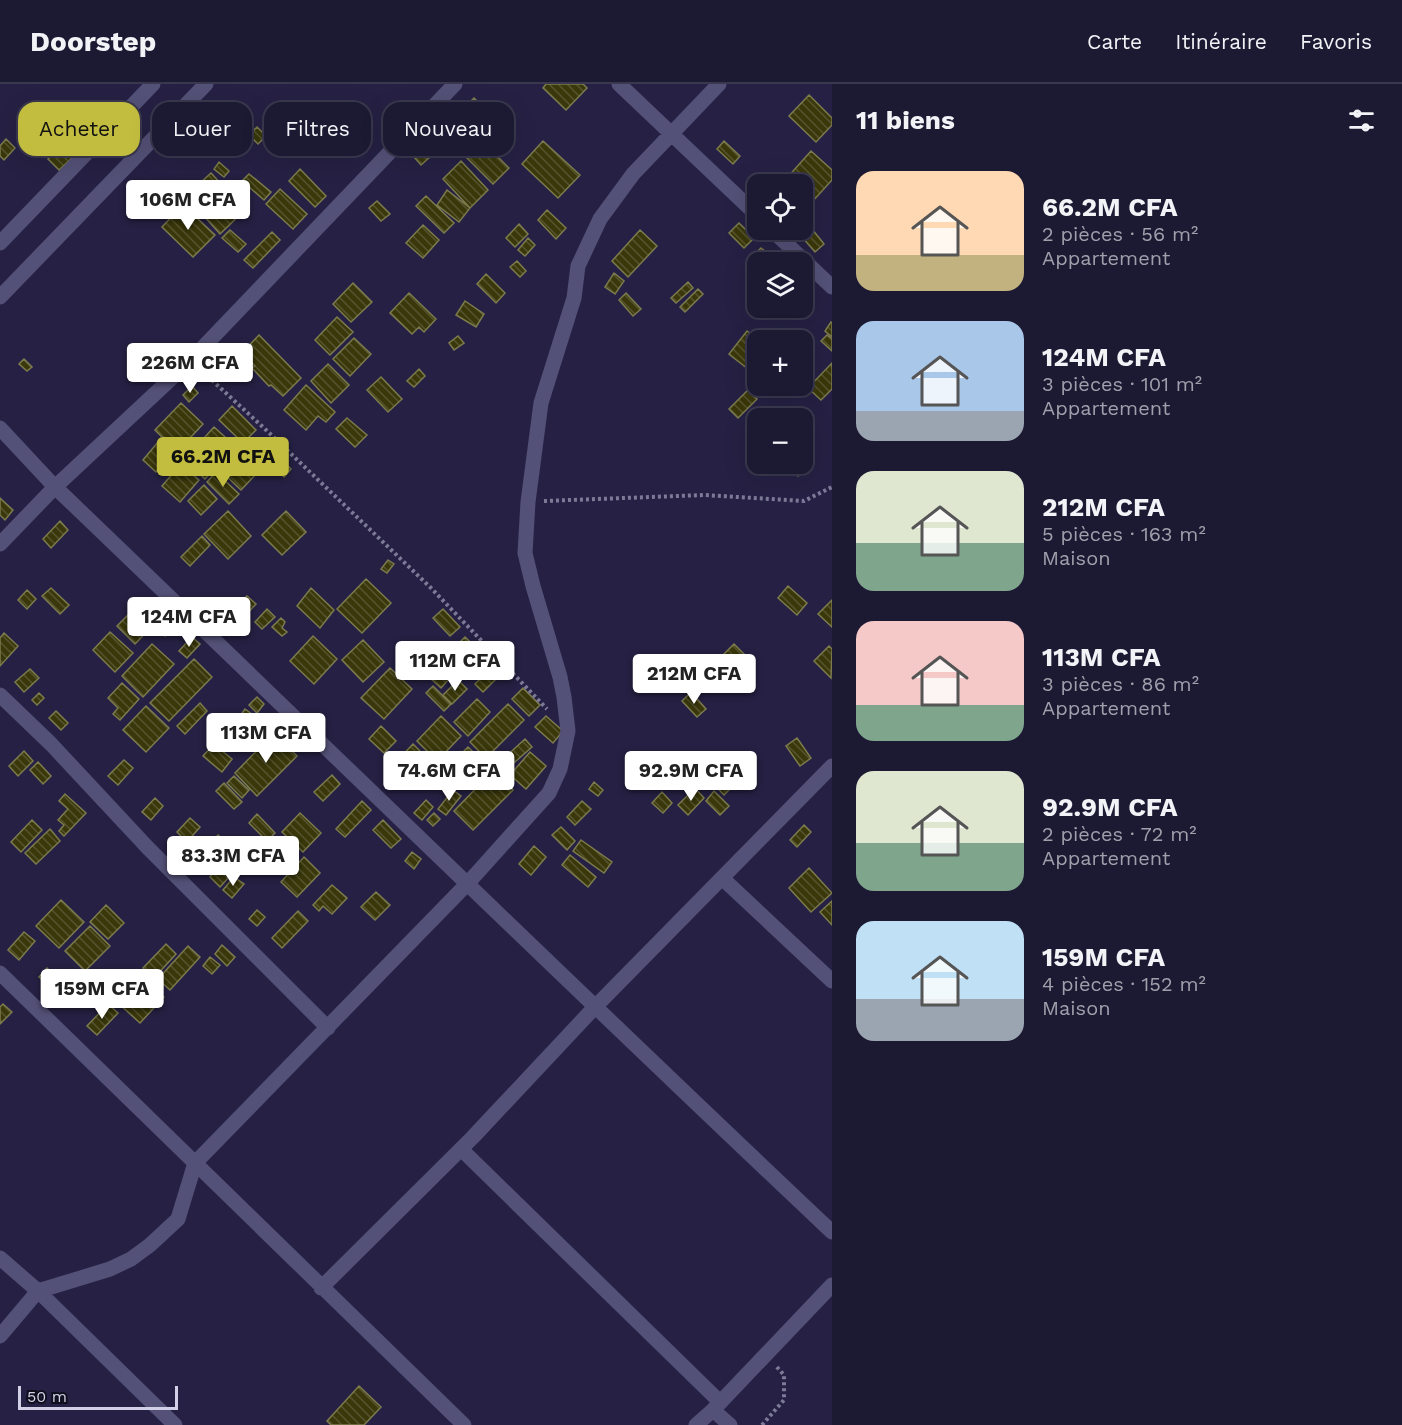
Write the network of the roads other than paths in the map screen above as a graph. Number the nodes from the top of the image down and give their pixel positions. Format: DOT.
graph roads {
  1 [pos="153,84"];
  2 [pos="206,84"];
  3 [pos="455,84"];
  4 [pos="619,84"];
  5 [pos="719,84"];
  6 [pos="671,133"];
  7 [pos="747,206"];
  8 [pos="783,240"];
  9 [pos="0,243"];
  10 [pos="832,287"];
  11 [pos="0,297"];
  12 [pos="0,428"];
  13 [pos="55,487"];
  14 [pos="0,544"];
  15 [pos="0,695"];
  16 [pos="832,766"];
  17 [pos="722,878"];
  18 [pos="468,883"];
  19 [pos="0,973"];
  20 [pos="832,981"];
  21 [pos="594,1008"];
  22 [pos="328,1028"];
  23 [pos="461,1149"];
  24 [pos="195,1163"];
  25 [pos="832,1232"];
  26 [pos="0,1258"];
  27 [pos="832,1285"];
  28 [pos="321,1288"];
  29 [pos="38,1291"];
  30 [pos="0,1336"];
  31 [pos="716,1406"];
  32 [pos="175,1425"];
  33 [pos="464,1425"];
  34 [pos="696,1425"];
  35 [pos="730,1425"];
  1 -- 9 [label="street"];
  2 -- 11 [label="street"];
  3 -- 13 [label="street"];
  4 -- 6 [label="street"];
  5 -- 6 [label="street"];
  6 -- 7 [label="street"];
  6 -- 18 [label="street"];
  8 -- 10 [label="street"];
  12 -- 13 [label="street"];
  13 -- 14 [label="street"];
  13 -- 18 [label="street"];
  15 -- 22 [label="street"];
  16 -- 17 [label="street"];
  17 -- 20 [label="street"];
  17 -- 21 [label="street"];
  18 -- 21 [label="street"];
  18 -- 22 [label="street"];
  19 -- 24 [label="street"];
  21 -- 23 [label="street"];
  21 -- 25 [label="street"];
  22 -- 24 [label="street"];
  23 -- 28 [label="street"];
  23 -- 31 [label="street"];
  24 -- 28 [label="street"];
  24 -- 29 [label="street"];
  26 -- 29 [label="street"];
  27 -- 31 [label="street"];
  28 -- 33 [label="street"];
  29 -- 30 [label="street"];
  29 -- 32 [label="street"];
  31 -- 34 [label="street"];
  31 -- 35 [label="street"];
}
